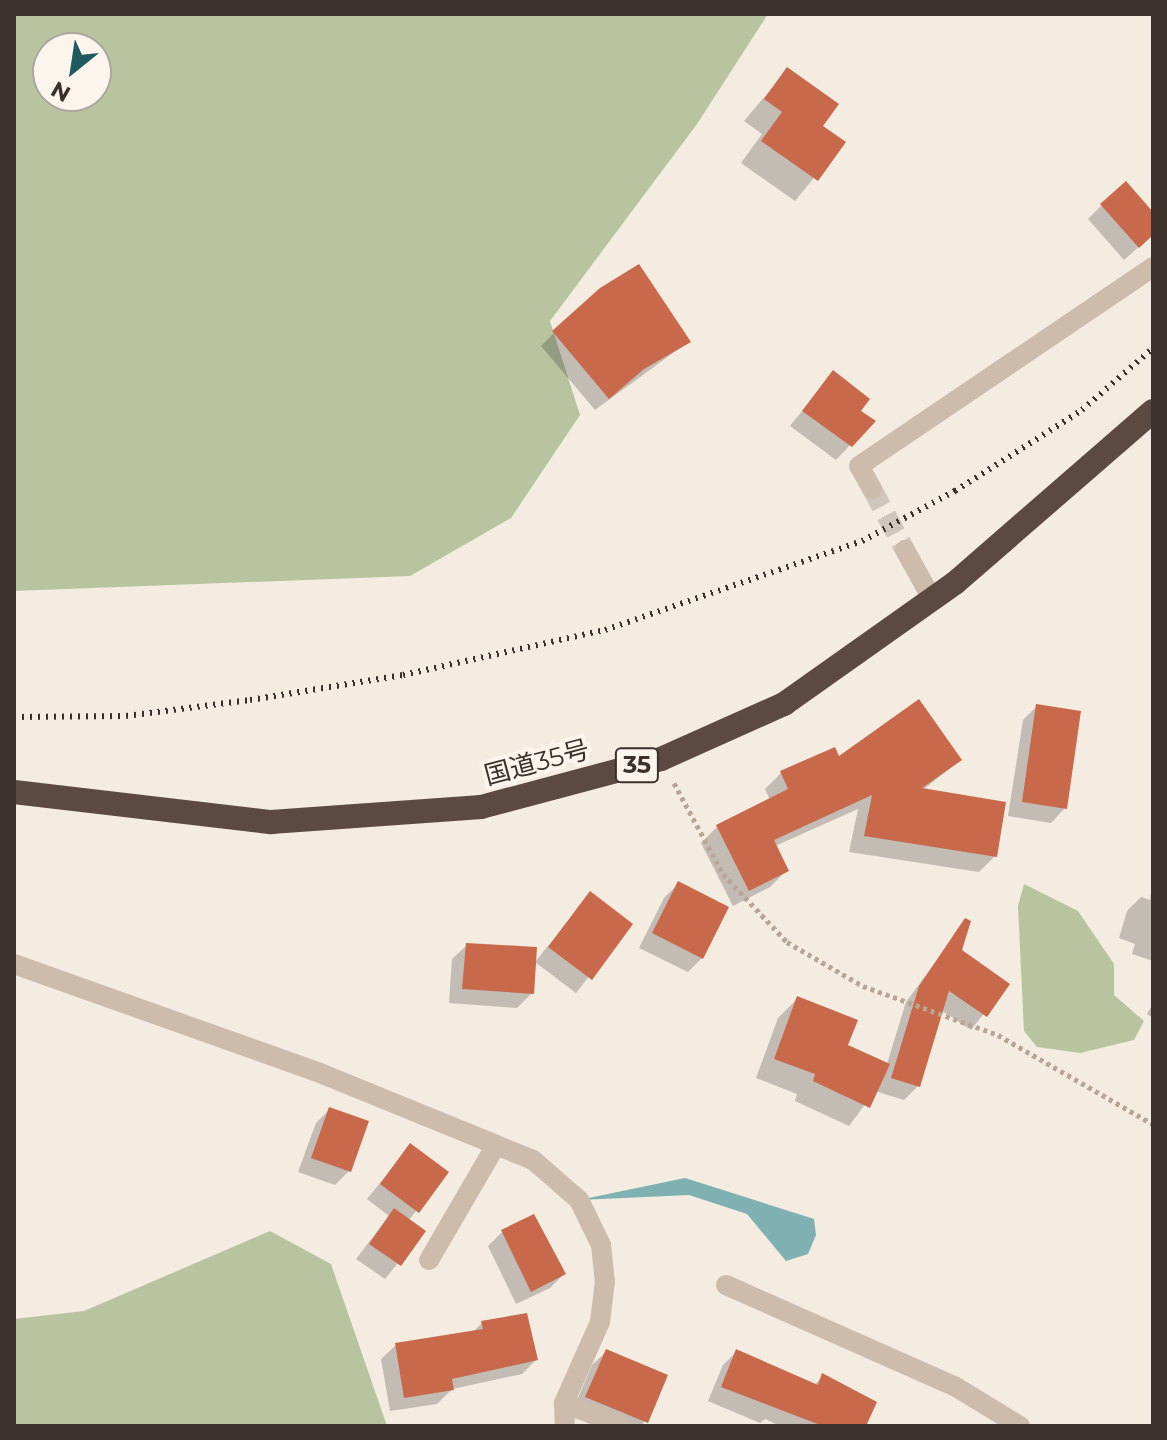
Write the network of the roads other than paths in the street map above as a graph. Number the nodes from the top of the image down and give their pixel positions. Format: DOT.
graph roads {
  1 [pos="1153,267"];
  2 [pos="1153,411"];
  3 [pos="872,489"];
  4 [pos="905,550"];
  5 [pos="932,599"];
  6 [pos="14,792"];
  7 [pos="14,964"];
  8 [pos="496,1145"];
  9 [pos="429,1260"];
  10 [pos="726,1285"];
  11 [pos="564,1403"];
  12 [pos="565,1426"];
  13 [pos="622,1426"];
  14 [pos="1020,1426"];
  1 -- 3 [label="street"];
  2 -- 5 [label="highway, 国道35号 / 35"];
  4 -- 5 [label="street"];
  5 -- 6 [label="highway, 国道35号 / 35"];
  7 -- 8 [label="street"];
  8 -- 9 [label="street"];
  8 -- 11 [label="street"];
  10 -- 14 [label="street"];
  11 -- 12 [label="street"];
  11 -- 13 [label="street"];
}
